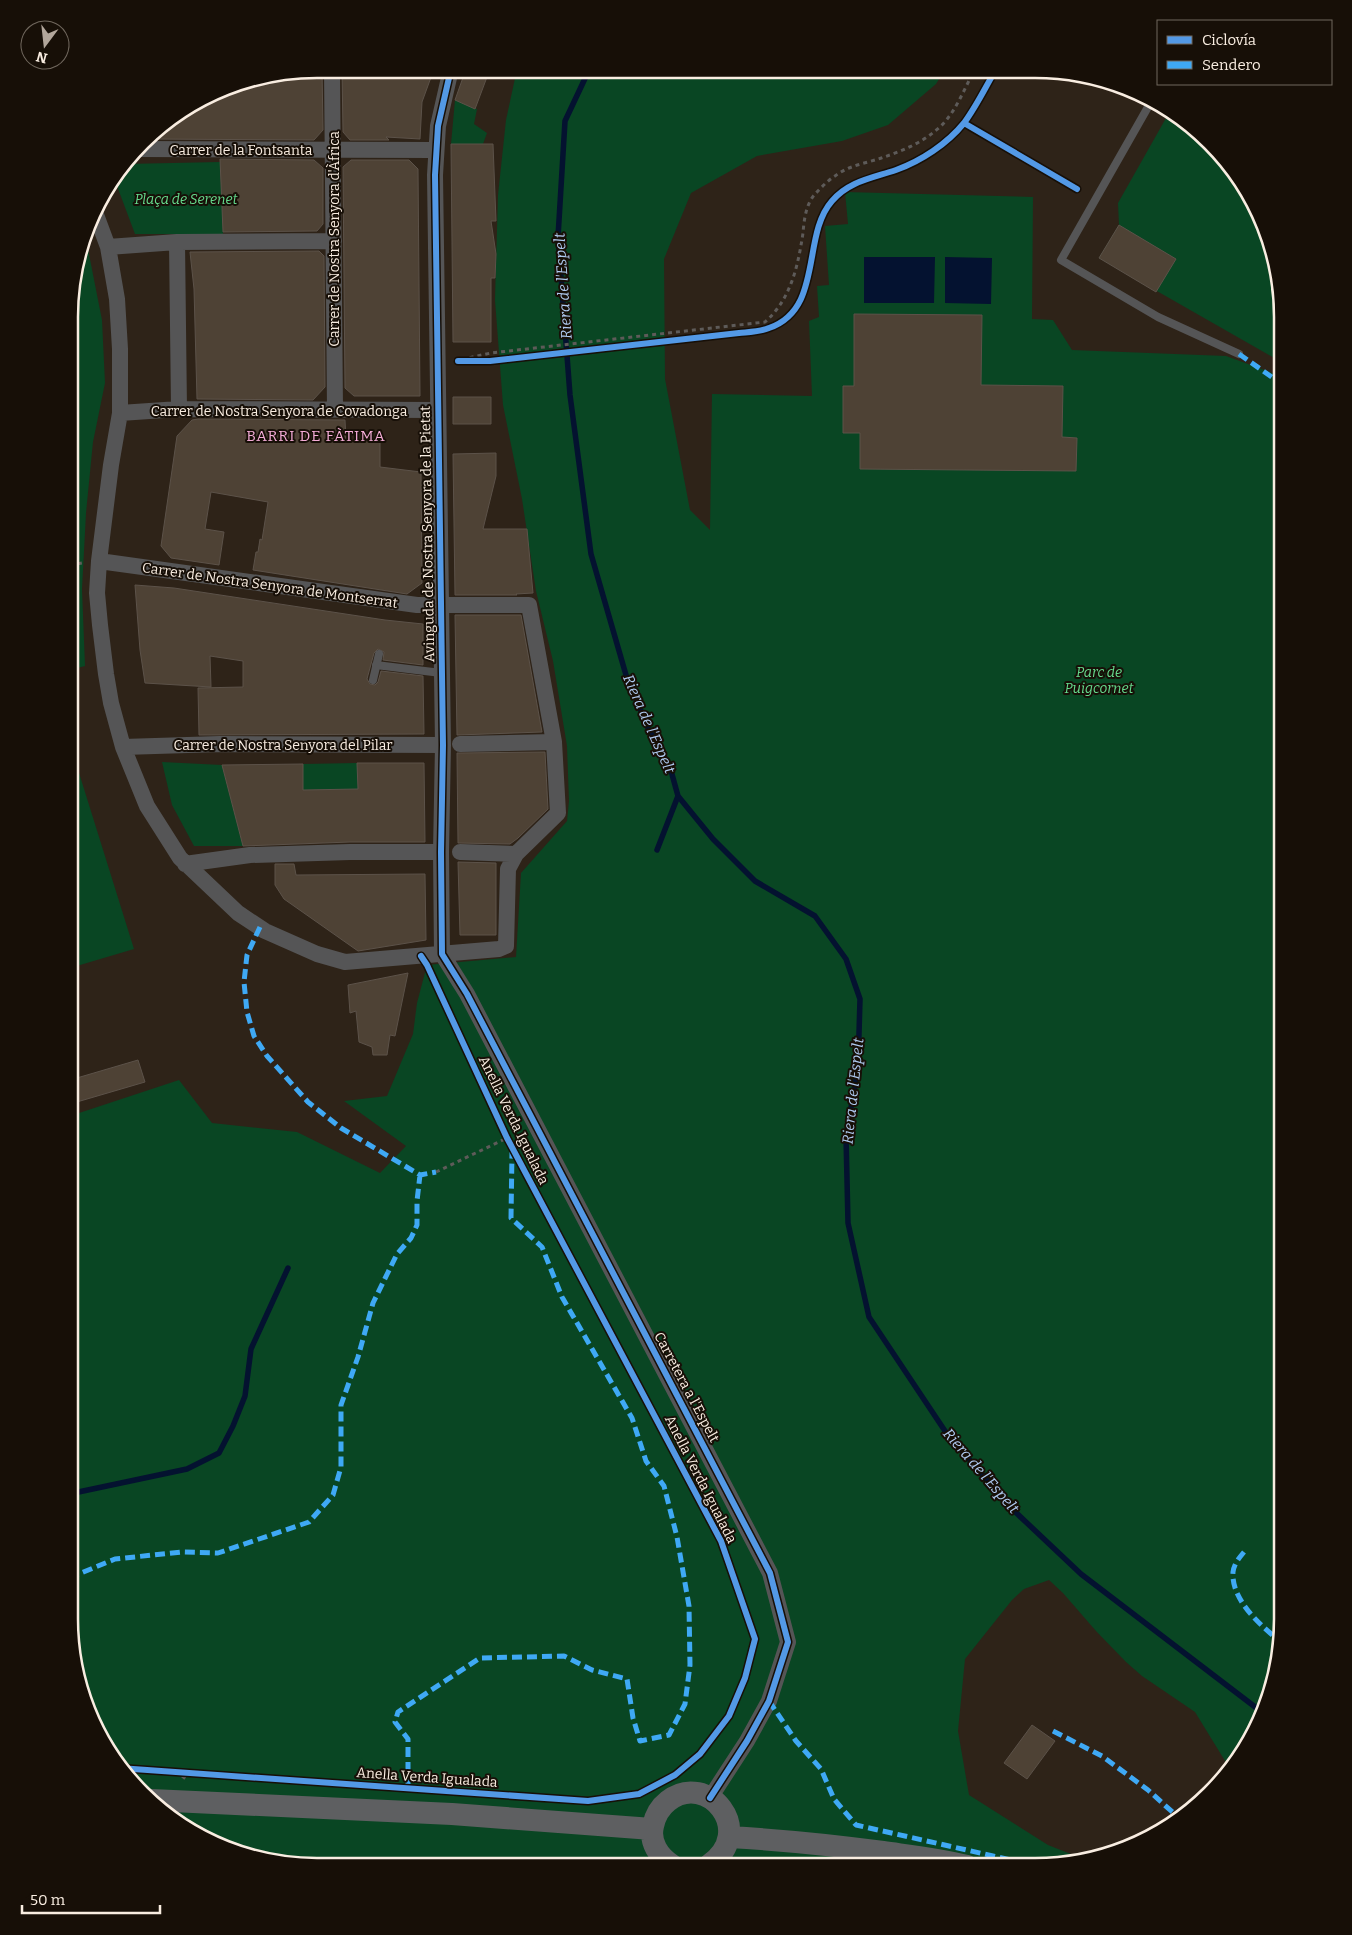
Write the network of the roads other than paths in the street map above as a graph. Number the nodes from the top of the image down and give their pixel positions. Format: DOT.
graph roads {
  1 [pos="332,78"];
  2 [pos="449,78"];
  3 [pos="1148,106"];
  4 [pos="146,150"];
  5 [pos="334,150"];
  6 [pos="435,150"];
  7 [pos="98,220"];
  8 [pos="334,241"];
  9 [pos="177,242"];
  10 [pos="108,247"];
  11 [pos="1239,354"];
  12 [pos="179,409"];
  13 [pos="334,409"];
  14 [pos="438,410"];
  15 [pos="120,413"];
  16 [pos="99,561"];
  17 [pos="441,604"];
  18 [pos="378,654"];
  19 [pos="376,665"];
  20 [pos="441,673"];
  21 [pos="374,680"];
  22 [pos="554,742"];
  23 [pos="443,744"];
  24 [pos="460,744"];
  25 [pos="123,747"];
  26 [pos="440,852"];
  27 [pos="460,852"];
  28 [pos="516,854"];
  29 [pos="185,864"];
  30 [pos="442,954"];
  31 [pos="710,1798"];
  32 [pos="162,1801"];
  33 [pos="652,1829"];
  34 [pos="729,1837"];
  35 [pos="851,1848"];
  36 [pos="663,1858"];
  37 [pos="719,1858"];
  38 [pos="883,1858"];
  39 [pos="929,1858"];
  1 -- 5 [label="street, Carrer de Nostra Senyora d'Àfrica"];
  2 -- 6 [label="street, Avinguda de Nostra Senyora de la Pietat"];
  3 -- 11 [label="lane"];
  4 -- 5 [label="street, Carrer de la Fontsanta"];
  5 -- 6 [label="street, Carrer de la Fontsanta"];
  5 -- 8 [label="street, Carrer de Nostra Senyora d'Àfrica"];
  6 -- 14 [label="street, Avinguda de Nostra Senyora de la Pietat"];
  7 -- 10 [label="street"];
  8 -- 9 [label="street"];
  8 -- 13 [label="street, Carrer de Nostra Senyora d'Àfrica"];
  9 -- 10 [label="street"];
  9 -- 12 [label="street"];
  10 -- 15 [label="street"];
  12 -- 13 [label="street, Carrer de Nostra Senyora de Covadonga"];
  12 -- 15 [label="street, Carrer de Nostra Senyora de Covadonga"];
  13 -- 14 [label="street, Carrer de Nostra Senyora de Covadonga"];
  14 -- 17 [label="street, Avinguda de Nostra Senyora de la Pietat"];
  15 -- 16 [label="street"];
  16 -- 17 [label="street, Carrer de Nostra Senyora de Montserrat"];
  16 -- 25 [label="street"];
  17 -- 20 [label="street, Avinguda de Nostra Senyora de la Pietat"];
  17 -- 22 [label="street, Carrer de Nostra Senyora de Montserrat"];
  18 -- 19 [label="lane"];
  19 -- 20 [label="lane"];
  19 -- 21 [label="lane"];
  20 -- 23 [label="street, Avinguda de Nostra Senyora de la Pietat"];
  22 -- 24 [label="street"];
  22 -- 28 [label="street"];
  23 -- 25 [label="street, Carrer de Nostra Senyora del Pilar"];
  23 -- 26 [label="street, Avinguda de Nostra Senyora de la Pietat"];
  25 -- 29 [label="street"];
  26 -- 29 [label="street"];
  26 -- 30 [label="street, Avinguda de Nostra Senyora de la Pietat"];
  27 -- 28 [label="street"];
  28 -- 30 [label="street"];
  29 -- 30 [label="street"];
  30 -- 31 [label="street, Carretera a l'Espelt"];
  31 -- 33 [label="street"];
  31 -- 34 [label="street"];
  32 -- 33 [label="street"];
  33 -- 36 [label="street"];
  34 -- 35 [label="street"];
  34 -- 37 [label="street"];
  35 -- 38 [label="street"];
  35 -- 39 [label="street"];
}
